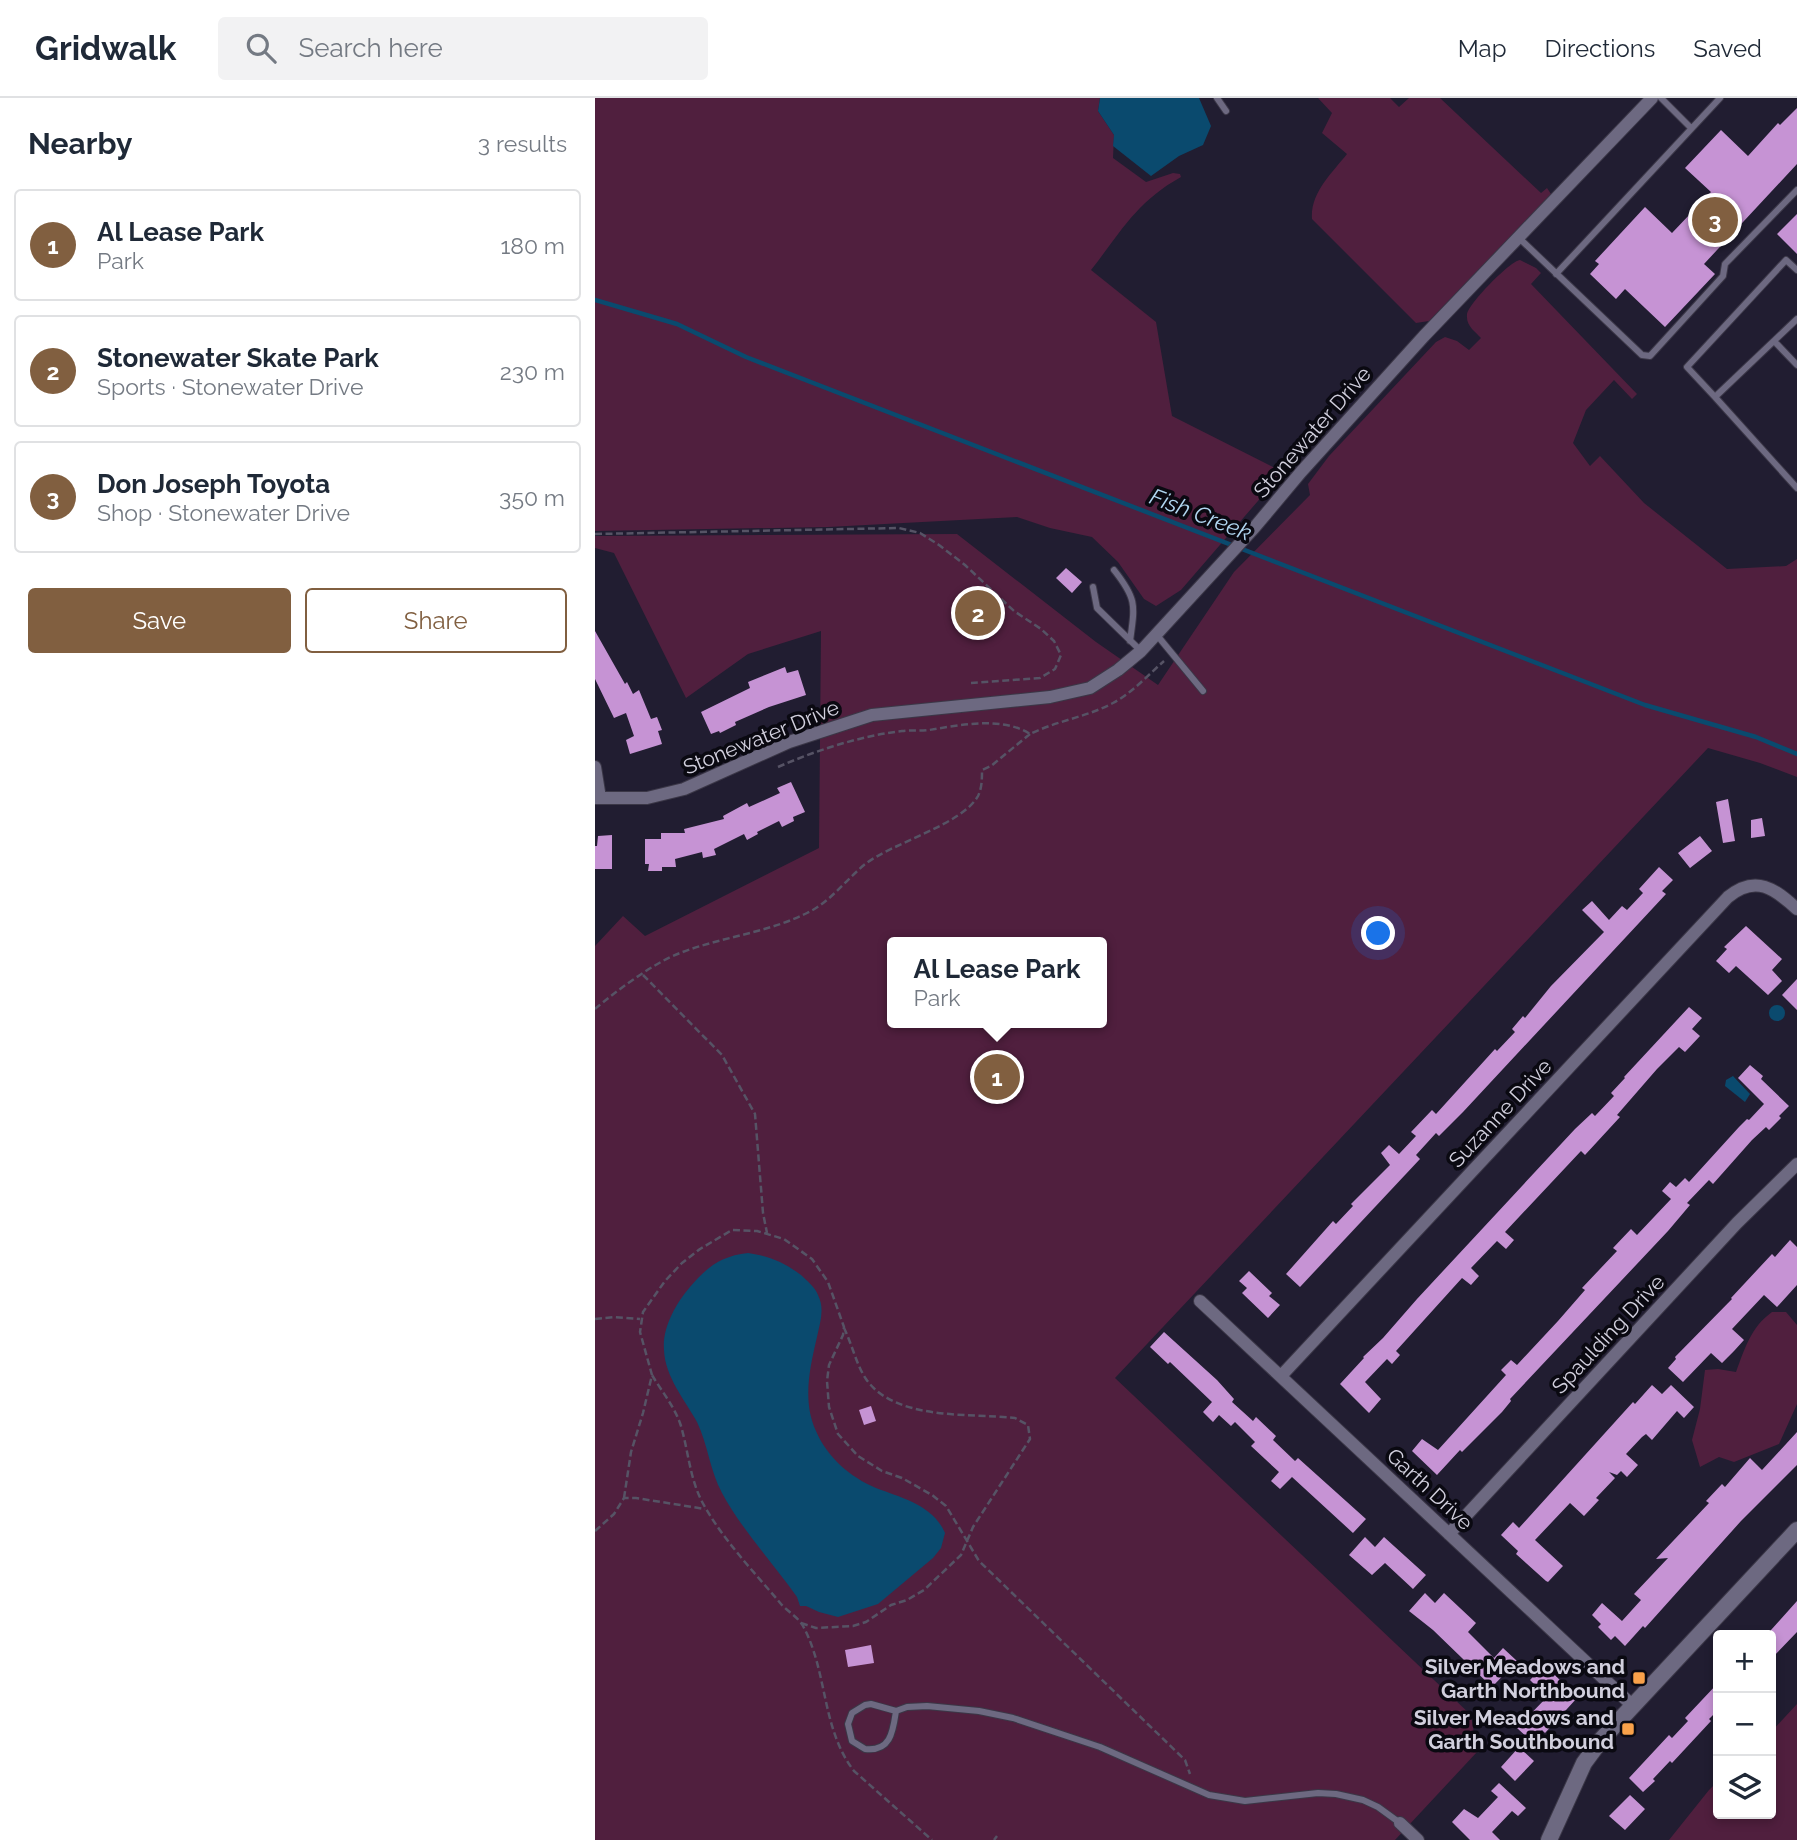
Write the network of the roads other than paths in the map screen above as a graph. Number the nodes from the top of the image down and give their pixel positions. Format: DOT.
graph roads {
  1 [pos="1217,98"];
  2 [pos="1652,98"];
  3 [pos="1661,98"];
  4 [pos="1720,98"];
  5 [pos="1226,111"];
  6 [pos="1691,128"];
  7 [pos="1797,190"];
  8 [pos="1518,237"];
  9 [pos="1797,270"];
  10 [pos="1556,274"];
  11 [pos="1797,319"];
  12 [pos="1774,341"];
  13 [pos="1797,365"];
  14 [pos="1715,397"];
  15 [pos="1797,488"];
  16 [pos="1114,570"];
  17 [pos="1093,587"];
  18 [pos="1156,634"];
  19 [pos="1131,641"];
  20 [pos="1140,651"];
  21 [pos="1203,691"];
  22 [pos="595,767"];
  23 [pos="598,798"];
  24 [pos="1797,909"];
  25 [pos="1797,1164"];
  26 [pos="1200,1301"];
  27 [pos="1280,1376"];
  28 [pos="1797,1530"];
  29 [pos="1449,1534"];
  30 [pos="1633,1706"];
  31 [pos="896,1711"];
  32 [pos="1400,1823"];
  33 [pos="1418,1840"];
  34 [pos="1549,1840"];
  1 -- 5 [label="lane"];
  2 -- 8 [label="street, Stonewater Drive"];
  3 -- 6 [label="lane"];
  4 -- 6 [label="lane"];
  6 -- 10 [label="lane"];
  7 -- 10 [label="lane"];
  8 -- 10 [label="lane"];
  8 -- 18 [label="street, Stonewater Drive"];
  9 -- 14 [label="lane"];
  11 -- 12 [label="lane"];
  12 -- 13 [label="lane"];
  12 -- 14 [label="lane"];
  14 -- 15 [label="lane"];
  16 -- 19 [label="lane"];
  17 -- 19 [label="lane"];
  18 -- 20 [label="street, Stonewater Drive"];
  18 -- 21 [label="lane"];
  19 -- 20 [label="lane"];
  20 -- 23 [label="street, Stonewater Drive"];
  22 -- 23 [label="street"];
  24 -- 27 [label="street, Suzanne Drive"];
  25 -- 29 [label="street, Spaulding Drive"];
  26 -- 27 [label="street, Garth Drive"];
  27 -- 29 [label="street, Garth Drive"];
  28 -- 30 [label="street"];
  29 -- 30 [label="street, Garth Drive"];
  30 -- 34 [label="street"];
  31 -- 31 [label="lane"];
  31 -- 32 [label="lane"];
  32 -- 33 [label="street"];
}
